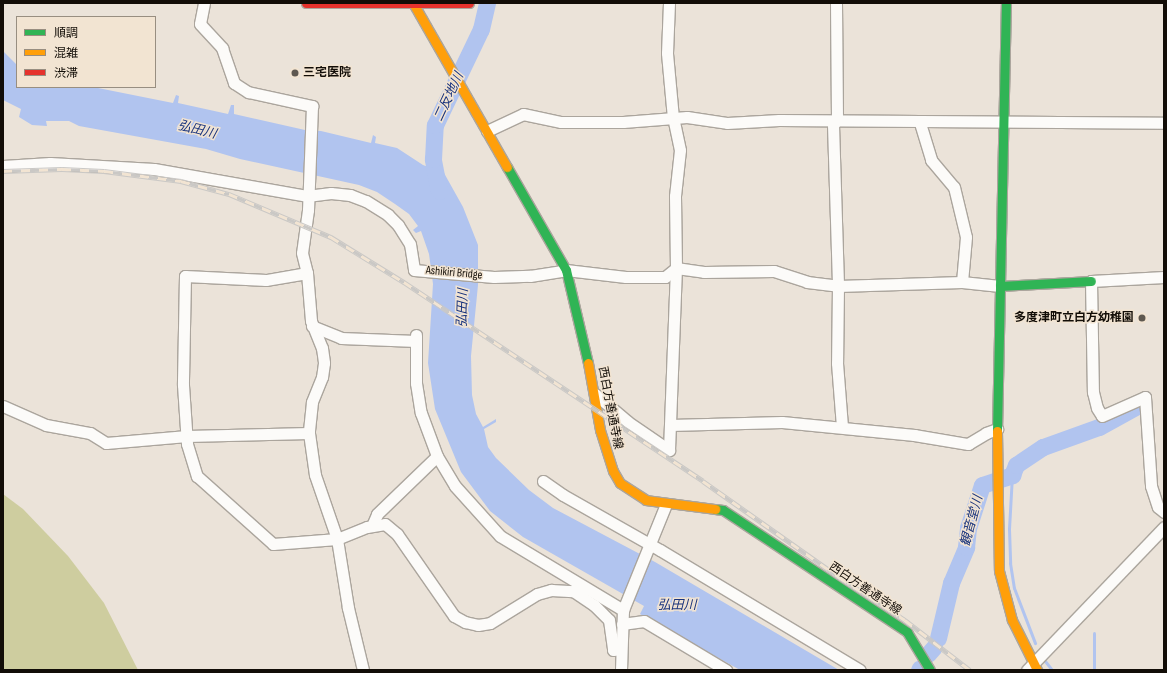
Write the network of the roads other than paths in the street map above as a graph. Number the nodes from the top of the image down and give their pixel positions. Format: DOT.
graph roads {
  1 [pos="204,3"];
  2 [pos="306,3"];
  3 [pos="669,3"];
  4 [pos="836,3"];
  5 [pos="1006,3"];
  6 [pos="414,4"];
  7 [pos="465,4"];
  8 [pos="673,120"];
  9 [pos="837,120"];
  10 [pos="1002,121"];
  11 [pos="920,123"];
  12 [pos="1164,123"];
  13 [pos="487,131"];
  14 [pos="3,166"];
  15 [pos="307,196"];
  16 [pos="676,268"];
  17 [pos="566,270"];
  18 [pos="307,273"];
  19 [pos="1164,277"];
  20 [pos="1090,281"];
  21 [pos="962,282"];
  22 [pos="838,286"];
  23 [pos="1000,286"];
  24 [pos="312,326"];
  25 [pos="595,394"];
  26 [pos="3,406"];
  27 [pos="670,425"];
  28 [pos="842,427"];
  29 [pos="997,429"];
  30 [pos="309,433"];
  31 [pos="187,436"];
  32 [pos="436,456"];
  33 [pos="543,481"];
  34 [pos="666,504"];
  35 [pos="1164,512"];
  36 [pos="372,526"];
  37 [pos="1164,527"];
  38 [pos="337,539"];
  39 [pos="649,548"];
  40 [pos="623,610"];
  41 [pos="622,624"];
  42 [pos="620,649"];
  43 [pos="1032,668"];
  44 [pos="364,670"];
  45 [pos="620,670"];
  46 [pos="726,670"];
  47 [pos="860,670"];
  48 [pos="930,670"];
  1 -- 15 [label="street"];
  2 -- 6 [label="main road"];
  3 -- 8 [label="street"];
  4 -- 9 [label="street"];
  5 -- 10 [label="main road"];
  6 -- 7 [label="main road"];
  6 -- 13 [label="main road, 西白方善通寺線"];
  8 -- 9 [label="street"];
  8 -- 13 [label="street"];
  8 -- 16 [label="street"];
  9 -- 11 [label="street"];
  9 -- 22 [label="street"];
  10 -- 11 [label="street"];
  10 -- 12 [label="street"];
  10 -- 23 [label="main road"];
  11 -- 21 [label="street"];
  13 -- 17 [label="main road, 西白方善通寺線"];
  14 -- 15 [label="street"];
  15 -- 17 [label="street, Ashikiri Bridge"];
  15 -- 18 [label="street"];
  16 -- 17 [label="street, Ashikiri Bridge"];
  16 -- 22 [label="street"];
  16 -- 27 [label="street"];
  17 -- 25 [label="main road, 西白方善通寺線"];
  18 -- 24 [label="street"];
  18 -- 31 [label="street"];
  19 -- 20 [label="street"];
  20 -- 23 [label="main road"];
  20 -- 35 [label="street"];
  21 -- 22 [label="street"];
  21 -- 23 [label="street"];
  22 -- 28 [label="street"];
  23 -- 29 [label="main road"];
  24 -- 30 [label="street"];
  24 -- 32 [label="street"];
  25 -- 27 [label="street"];
  25 -- 34 [label="main road, 西白方善通寺線"];
  26 -- 31 [label="street"];
  27 -- 28 [label="street"];
  28 -- 29 [label="street"];
  29 -- 43 [label="main road"];
  30 -- 31 [label="street"];
  30 -- 38 [label="street"];
  31 -- 38 [label="street"];
  32 -- 36 [label="street"];
  32 -- 40 [label="street"];
  33 -- 39 [label="street"];
  34 -- 39 [label="street"];
  34 -- 48 [label="main road, 西白方善通寺線"];
  36 -- 38 [label="street"];
  36 -- 42 [label="street"];
  37 -- 43 [label="street"];
  38 -- 44 [label="street"];
  39 -- 40 [label="street"];
  39 -- 47 [label="street"];
  40 -- 41 [label="street"];
  41 -- 42 [label="street"];
  41 -- 46 [label="street"];
  42 -- 45 [label="street"];
}
